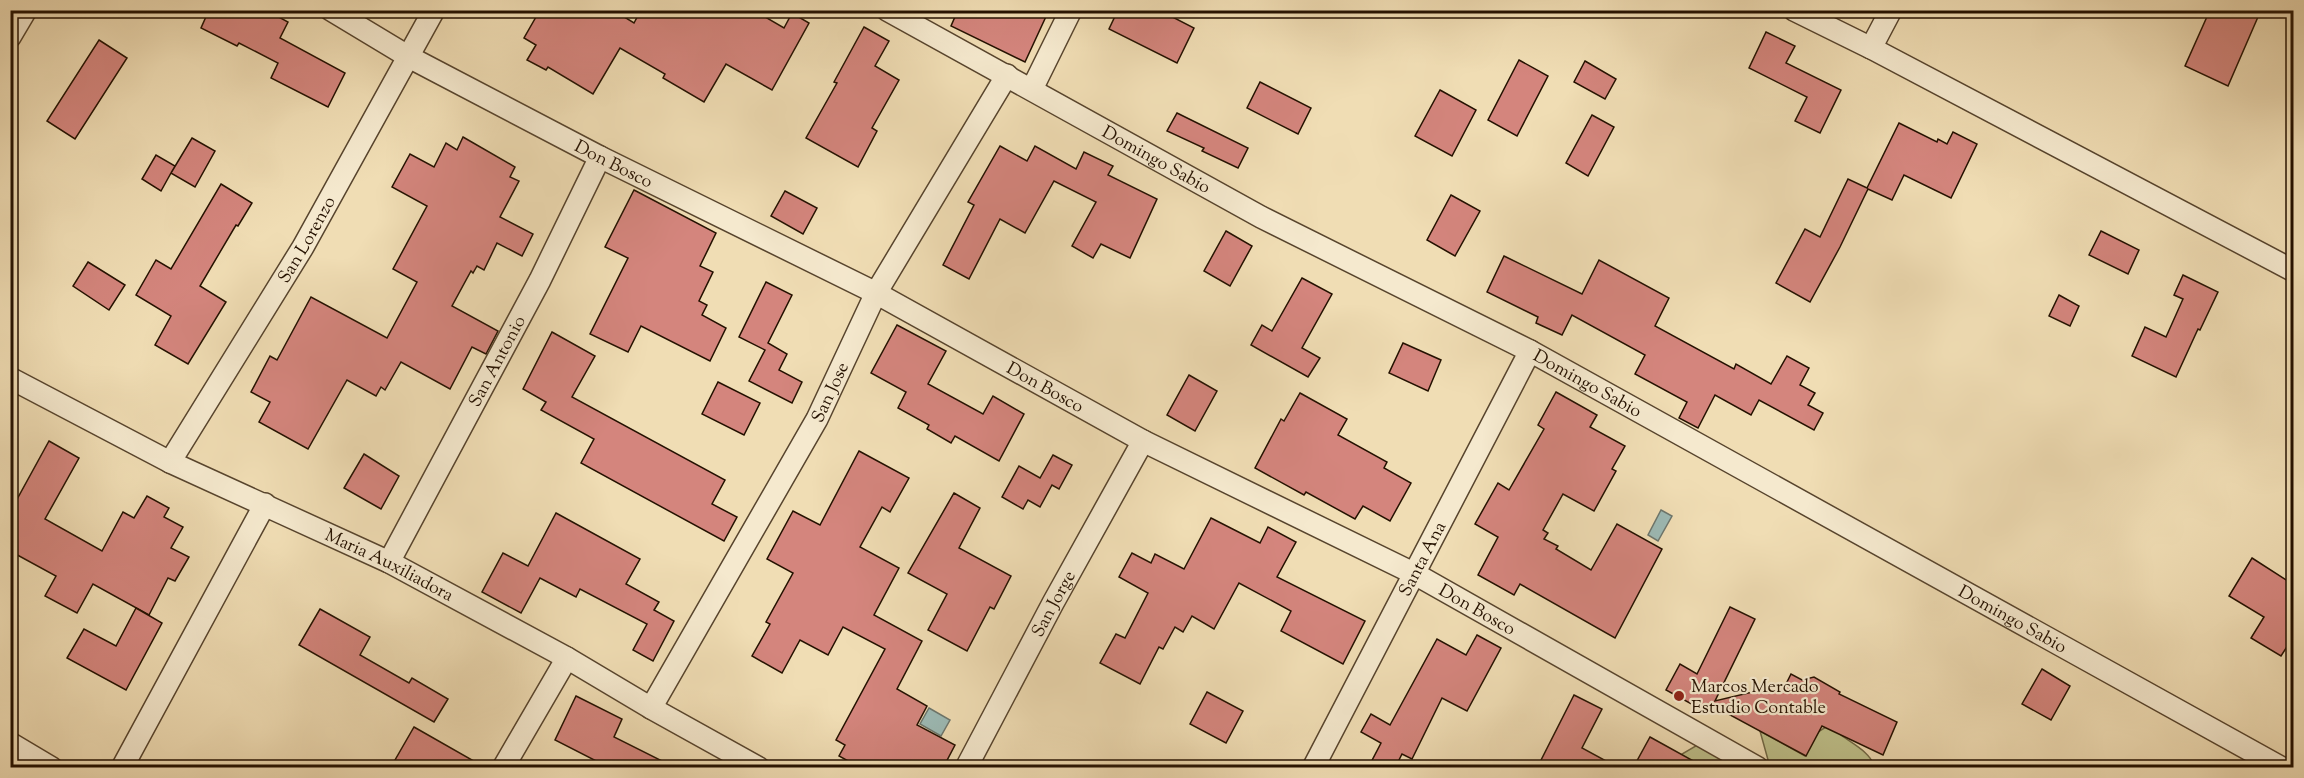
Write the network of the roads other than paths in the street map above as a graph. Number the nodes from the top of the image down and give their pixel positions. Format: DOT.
graph roads {
  1 [pos="26,10"];
  2 [pos="331,10"];
  3 [pos="434,10"];
  4 [pos="887,10"];
  5 [pos="1071,10"];
  6 [pos="1794,10"];
  7 [pos="1891,10"];
  8 [pos="10,37"];
  9 [pos="1871,48"];
  10 [pos="409,57"];
  11 [pos="1007,75"];
  12 [pos="1032,89"];
  13 [pos="600,158"];
  14 [pos="2294,271"];
  15 [pos="876,293"];
  16 [pos="1530,351"];
  17 [pos="10,378"];
  18 [pos="1143,441"];
  19 [pos="170,462"];
  20 [pos="265,504"];
  21 [pos="389,562"];
  22 [pos="1415,574"];
  23 [pos="567,658"];
  24 [pos="651,708"];
  25 [pos="10,743"];
  26 [pos="52,768"];
  27 [pos="122,768"];
  28 [pos="503,768"];
  29 [pos="759,768"];
  30 [pos="966,768"];
  31 [pos="1313,768"];
  32 [pos="1758,768"];
  33 [pos="2282,768"];
  1 -- 8 [label="street"];
  2 -- 10 [label="street, Don Bosco"];
  3 -- 10 [label="street, San Lorenzo"];
  4 -- 11 [label="street, Domingo Sabio"];
  5 -- 12 [label="street"];
  6 -- 9 [label="street"];
  7 -- 9 [label="street"];
  9 -- 14 [label="street"];
  10 -- 13 [label="street, Don Bosco"];
  10 -- 19 [label="street, San Lorenzo"];
  11 -- 12 [label="street, Domingo Sabio"];
  11 -- 15 [label="street, San Jose"];
  12 -- 16 [label="street, Domingo Sabio"];
  13 -- 15 [label="street, Don Bosco"];
  13 -- 21 [label="street, San Antonio"];
  15 -- 18 [label="street, Don Bosco"];
  15 -- 24 [label="street, San Jose"];
  16 -- 22 [label="street, Santa Ana"];
  16 -- 33 [label="street, Domingo Sabio"];
  17 -- 19 [label="street, Maria Auxiliadora"];
  18 -- 22 [label="street, Don Bosco"];
  18 -- 30 [label="street, San Jorge"];
  19 -- 20 [label="street, Maria Auxiliadora"];
  20 -- 21 [label="street, Maria Auxiliadora"];
  20 -- 27 [label="street"];
  21 -- 23 [label="street, Maria Auxiliadora"];
  22 -- 31 [label="street, Santa Ana"];
  22 -- 32 [label="street, Don Bosco"];
  23 -- 24 [label="street, Maria Auxiliadora"];
  23 -- 28 [label="street"];
  24 -- 29 [label="street, Maria Auxiliadora"];
  25 -- 26 [label="street"];
}
